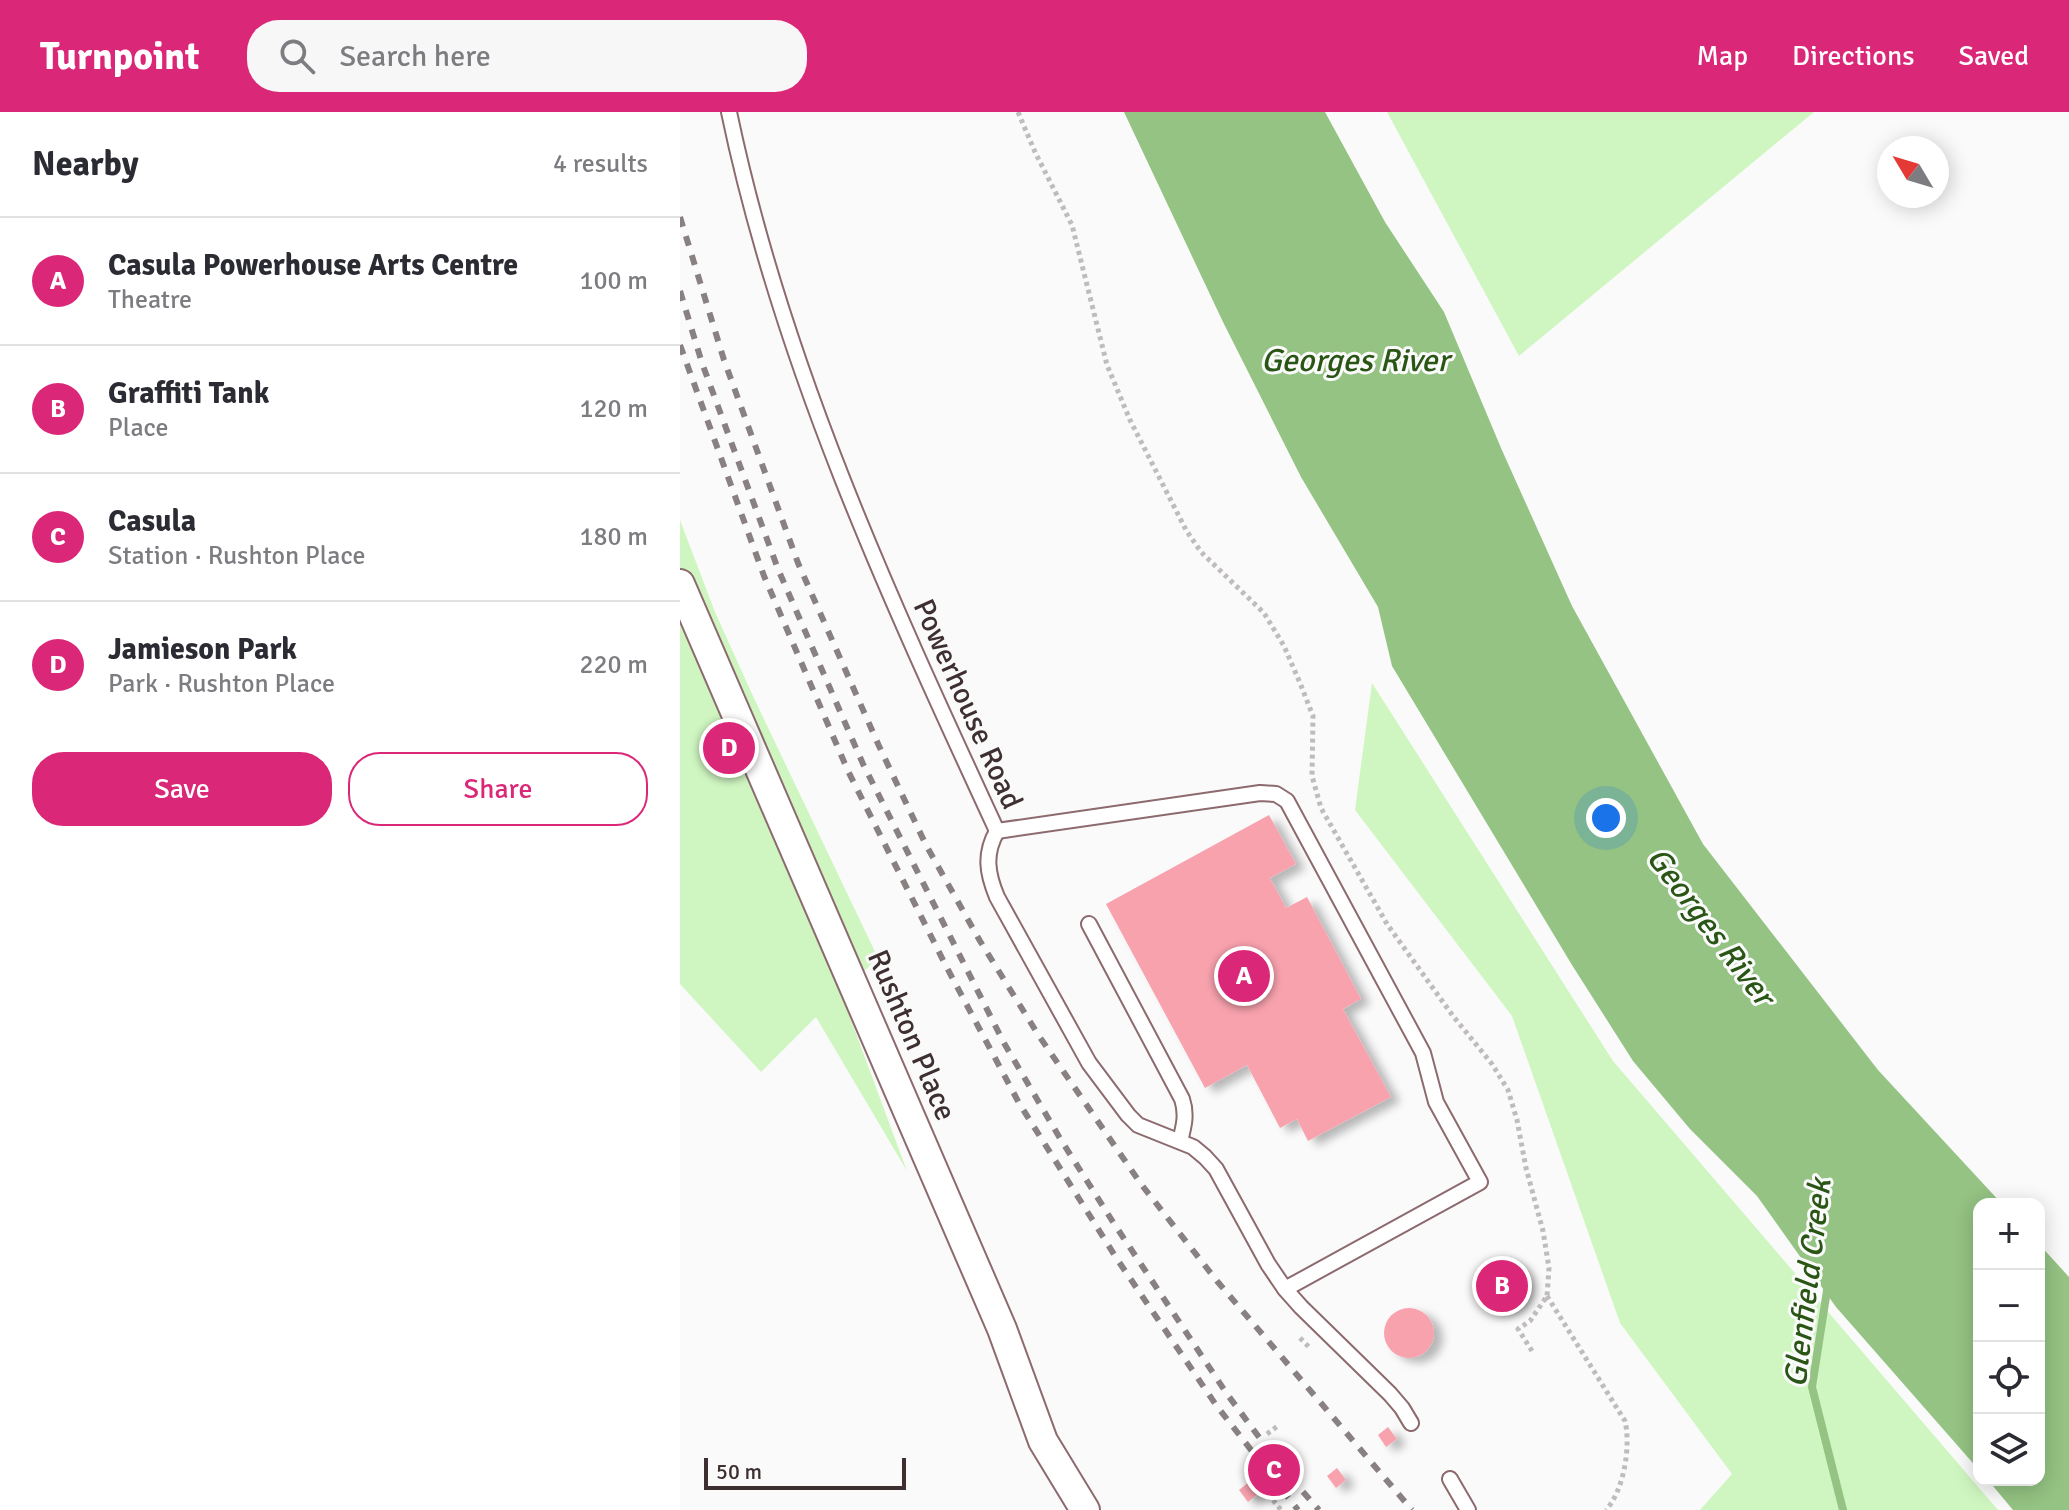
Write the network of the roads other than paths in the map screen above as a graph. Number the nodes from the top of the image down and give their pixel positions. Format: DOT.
graph roads {
  1 [pos="729,112"];
  2 [pos="680,584"];
  3 [pos="997,831"];
  4 [pos="1089,924"];
  5 [pos="1180,1141"];
  6 [pos="1285,1289"];
  7 [pos="1411,1423"];
  8 [pos="1450,1479"];
  9 [pos="1085,1510"];
  10 [pos="1468,1510"];
  1 -- 3 [label="lane, Powerhouse Road"];
  2 -- 9 [label="street, Rushton Place"];
  3 -- 5 [label="lane, Powerhouse Road"];
  3 -- 6 [label="lane"];
  4 -- 5 [label="lane"];
  5 -- 6 [label="lane, Powerhouse Road"];
  6 -- 7 [label="lane, Powerhouse Road"];
  8 -- 10 [label="lane"];
}
